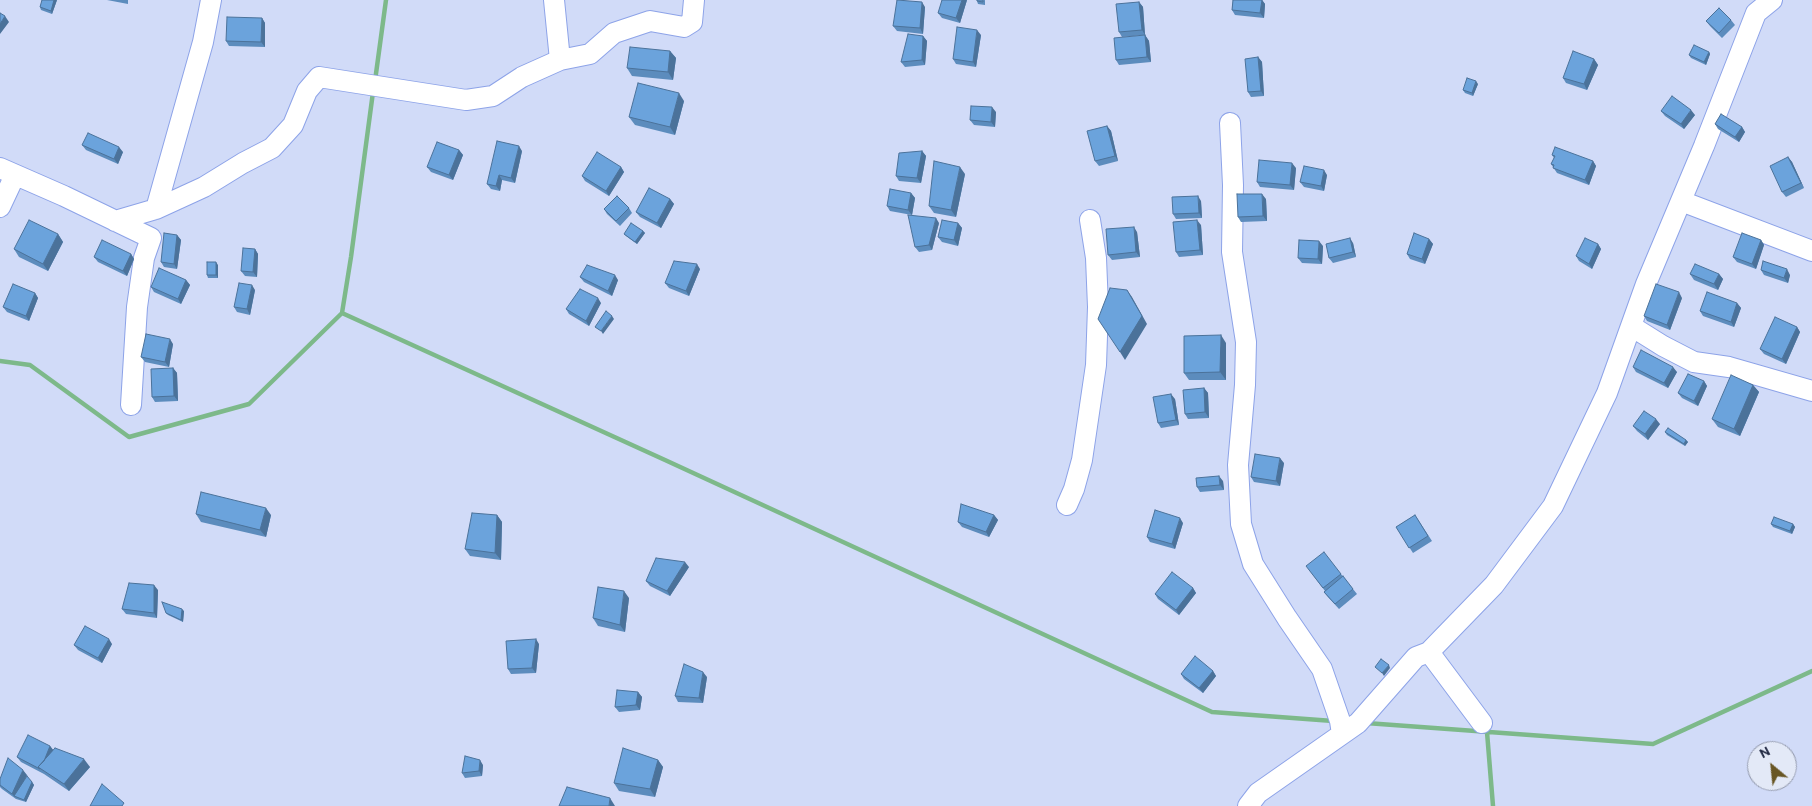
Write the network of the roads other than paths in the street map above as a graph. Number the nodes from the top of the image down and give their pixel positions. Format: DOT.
graph roads {
  1 [pos="211,0"];
  2 [pos="554,0"];
  3 [pos="694,0"];
  4 [pos="1772,0"];
  5 [pos="560,60"];
  6 [pos="1230,123"];
  7 [pos="8,172"];
  8 [pos="1681,201"];
  9 [pos="0,207"];
  10 [pos="156,209"];
  11 [pos="1090,220"];
  12 [pos="115,221"];
  13 [pos="1812,251"];
  14 [pos="1631,326"];
  15 [pos="1812,391"];
  16 [pos="131,405"];
  17 [pos="1067,505"];
  18 [pos="1429,652"];
  19 [pos="1482,723"];
  20 [pos="1342,734"];
  21 [pos="1248,806"];
  1 -- 10 [label="street"];
  2 -- 5 [label="street"];
  3 -- 5 [label="street"];
  4 -- 8 [label="street"];
  5 -- 10 [label="street"];
  6 -- 20 [label="street"];
  7 -- 9 [label="street"];
  7 -- 12 [label="street"];
  8 -- 13 [label="street"];
  8 -- 14 [label="street"];
  10 -- 12 [label="street"];
  11 -- 17 [label="street"];
  12 -- 16 [label="street"];
  14 -- 15 [label="street"];
  14 -- 18 [label="street"];
  18 -- 19 [label="street"];
  18 -- 20 [label="street"];
  20 -- 21 [label="street"];
}
